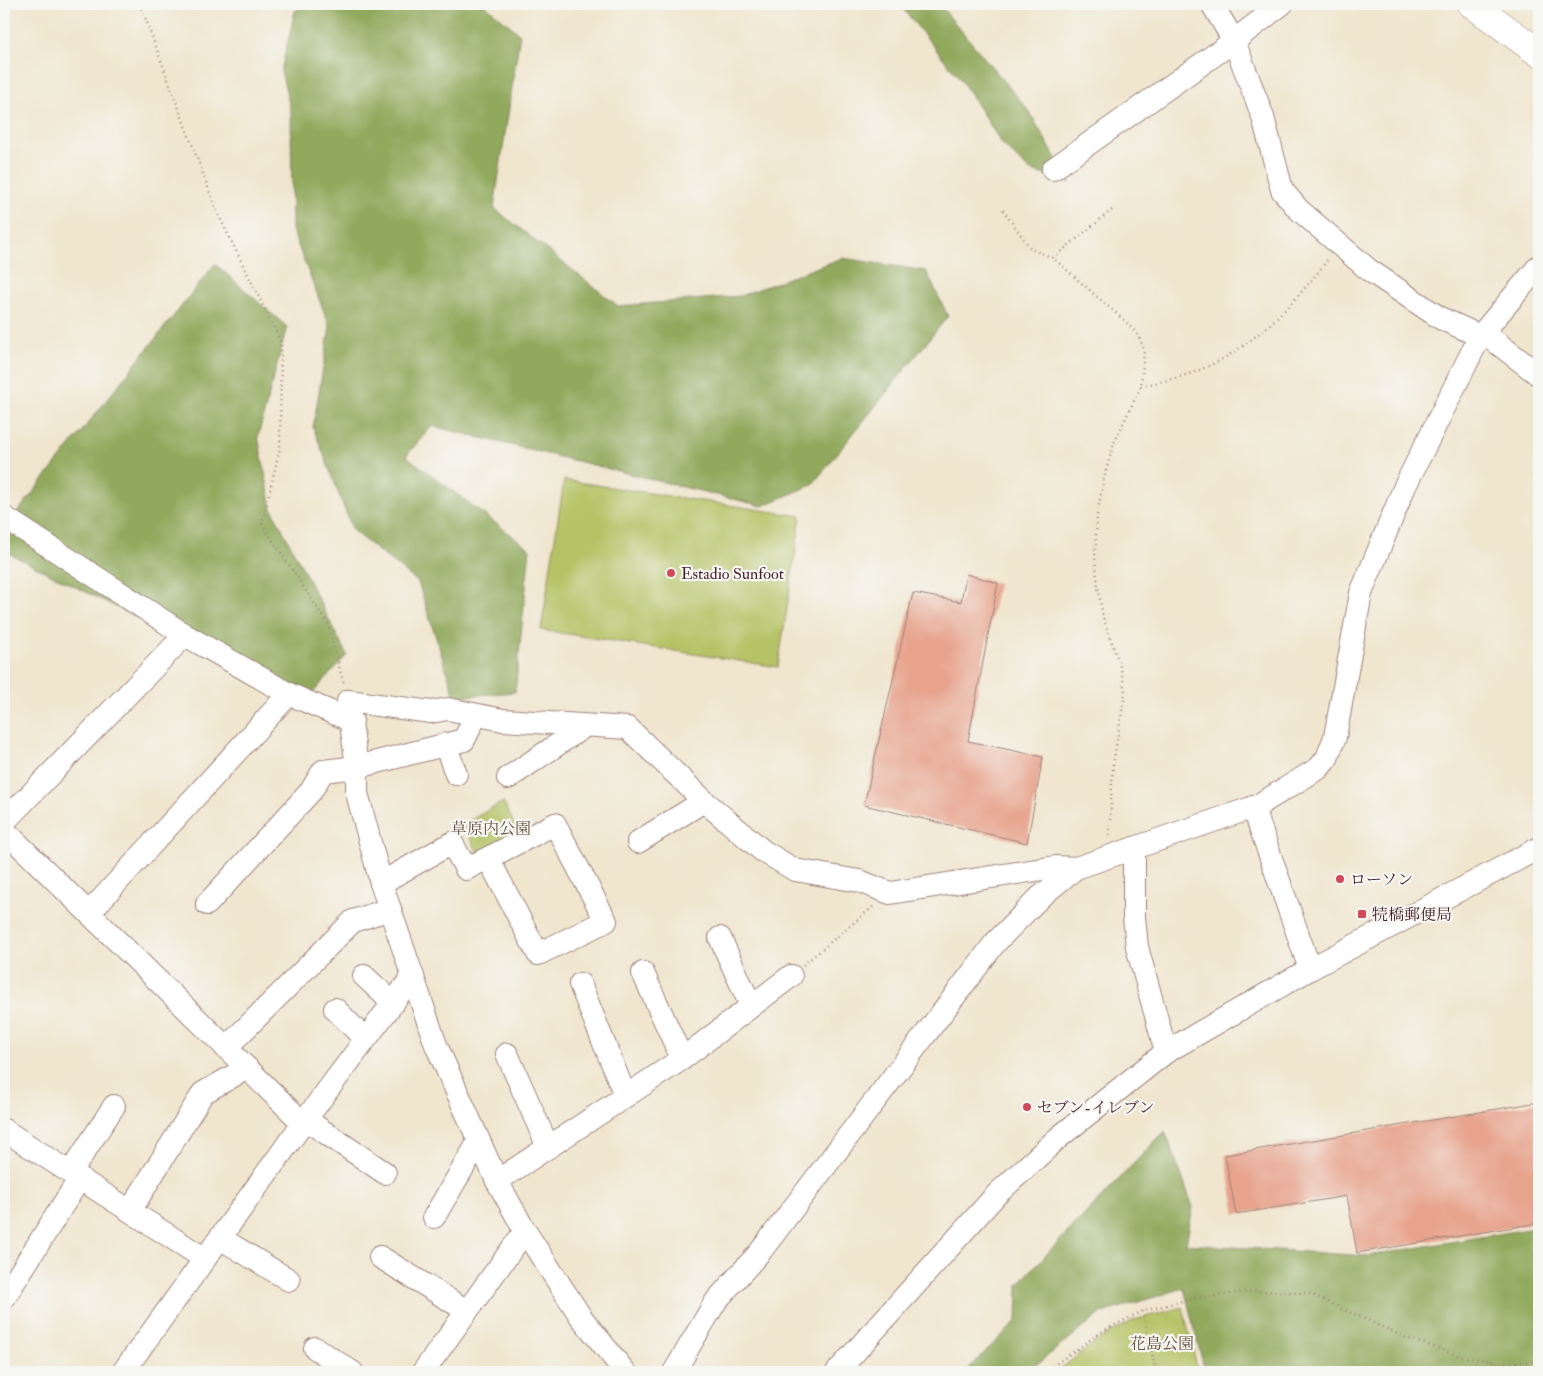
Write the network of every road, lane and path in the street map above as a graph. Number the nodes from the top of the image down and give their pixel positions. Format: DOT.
graph roads {
  1 [pos="140,4"];
  2 [pos="1212,4"];
  3 [pos="1282,4"];
  4 [pos="1472,4"];
  5 [pos="1234,41"];
  6 [pos="1539,53"];
  7 [pos="1053,169"];
  8 [pos="1003,210"];
  9 [pos="1112,210"];
  10 [pos="1339,244"];
  11 [pos="1053,258"];
  12 [pos="1539,266"];
  13 [pos="1482,335"];
  14 [pos="1539,376"];
  15 [pos="1141,386"];
  16 [pos="4,517"];
  17 [pos="185,635"];
  18 [pos="289,694"];
  19 [pos="350,711"];
  20 [pos="476,715"];
  21 [pos="585,726"];
  22 [pos="445,744"];
  23 [pos="357,767"];
  24 [pos="456,774"];
  25 [pos="508,778"];
  26 [pos="704,801"];
  27 [pos="1253,807"];
  28 [pos="4,822"];
  29 [pos="4,830"];
  30 [pos="638,842"];
  31 [pos="1134,848"];
  32 [pos="1539,848"];
  33 [pos="1108,857"];
  34 [pos="488,858"];
  35 [pos="1076,868"];
  36 [pos="381,883"];
  37 [pos="890,893"];
  38 [pos="207,904"];
  39 [pos="390,909"];
  40 [pos="89,914"];
  41 [pos="720,938"];
  42 [pos="1310,969"];
  43 [pos="643,973"];
  44 [pos="364,976"];
  45 [pos="413,976"];
  46 [pos="791,976"];
  47 [pos="580,984"];
  48 [pos="392,1003"];
  49 [pos="751,1006"];
  50 [pos="335,1009"];
  51 [pos="366,1039"];
  52 [pos="226,1048"];
  53 [pos="1166,1052"];
  54 [pos="507,1054"];
  55 [pos="682,1059"];
  56 [pos="246,1068"];
  57 [pos="625,1095"];
  58 [pos="114,1106"];
  59 [pos="304,1121"];
  60 [pos="7,1138"];
  61 [pos="478,1141"];
  62 [pos="548,1147"];
  63 [pos="386,1173"];
  64 [pos="75,1175"];
  65 [pos="497,1182"];
  66 [pos="130,1211"];
  67 [pos="434,1217"];
  68 [pos="525,1232"];
  69 [pos="220,1238"];
  70 [pos="380,1257"];
  71 [pos="205,1259"];
  72 [pos="289,1280"];
  73 [pos="4,1298"];
  74 [pos="467,1311"];
  75 [pos="1143,1311"];
  76 [pos="315,1348"];
  77 [pos="1539,1361"];
  78 [pos="124,1372"];
  79 [pos="352,1372"];
  80 [pos="424,1372"];
  81 [pos="625,1372"];
  82 [pos="674,1372"];
  83 [pos="837,1372"];
  84 [pos="1044,1372"];
  85 [pos="1156,1372"];
  1 -- 19 [label="path"];
  2 -- 5 [label="street"];
  3 -- 5 [label="street"];
  4 -- 6 [label="main road"];
  5 -- 7 [label="street"];
  5 -- 10 [label="street"];
  8 -- 11 [label="path"];
  9 -- 11 [label="path"];
  10 -- 13 [label="street"];
  10 -- 15 [label="path"];
  11 -- 15 [label="path"];
  12 -- 13 [label="street"];
  13 -- 14 [label="street"];
  13 -- 27 [label="street"];
  15 -- 33 [label="path"];
  16 -- 17 [label="street"];
  17 -- 18 [label="street"];
  17 -- 28 [label="street"];
  18 -- 19 [label="street"];
  18 -- 40 [label="street"];
  19 -- 20 [label="street"];
  19 -- 23 [label="street"];
  20 -- 21 [label="street"];
  20 -- 22 [label="street"];
  21 -- 25 [label="street"];
  21 -- 26 [label="street"];
  22 -- 23 [label="street"];
  22 -- 24 [label="street"];
  23 -- 36 [label="street"];
  23 -- 38 [label="street"];
  26 -- 30 [label="street"];
  26 -- 37 [label="street"];
  27 -- 31 [label="street"];
  27 -- 42 [label="street"];
  29 -- 40 [label="street"];
  31 -- 33 [label="street"];
  31 -- 53 [label="street"];
  32 -- 42 [label="street"];
  33 -- 35 [label="street"];
  34 -- 34 [label="street"];
  34 -- 36 [label="street"];
  35 -- 37 [label="street"];
  35 -- 82 [label="street"];
  36 -- 39 [label="street"];
  37 -- 46 [label="path"];
  39 -- 45 [label="street"];
  39 -- 52 [label="street"];
  40 -- 52 [label="street"];
  41 -- 49 [label="street"];
  42 -- 53 [label="street"];
  43 -- 55 [label="street"];
  44 -- 48 [label="street"];
  45 -- 48 [label="street"];
  45 -- 61 [label="street"];
  46 -- 49 [label="street"];
  47 -- 57 [label="street"];
  48 -- 51 [label="street"];
  49 -- 55 [label="street"];
  50 -- 51 [label="street"];
  51 -- 59 [label="street"];
  52 -- 56 [label="street"];
  53 -- 83 [label="street"];
  54 -- 62 [label="street"];
  55 -- 57 [label="street"];
  56 -- 59 [label="street"];
  56 -- 66 [label="street"];
  57 -- 62 [label="street"];
  58 -- 64 [label="street"];
  59 -- 63 [label="street"];
  59 -- 69 [label="street"];
  60 -- 64 [label="street"];
  61 -- 65 [label="street"];
  61 -- 67 [label="street"];
  62 -- 65 [label="street"];
  64 -- 66 [label="street"];
  64 -- 73 [label="street"];
  65 -- 68 [label="street"];
  66 -- 71 [label="street"];
  68 -- 74 [label="street"];
  68 -- 81 [label="street"];
  69 -- 71 [label="street"];
  69 -- 72 [label="street"];
  70 -- 74 [label="street"];
  71 -- 78 [label="street"];
  74 -- 80 [label="street"];
  75 -- 77 [label="path"];
  75 -- 84 [label="path"];
  75 -- 85 [label="path"];
  76 -- 79 [label="street"];
}
